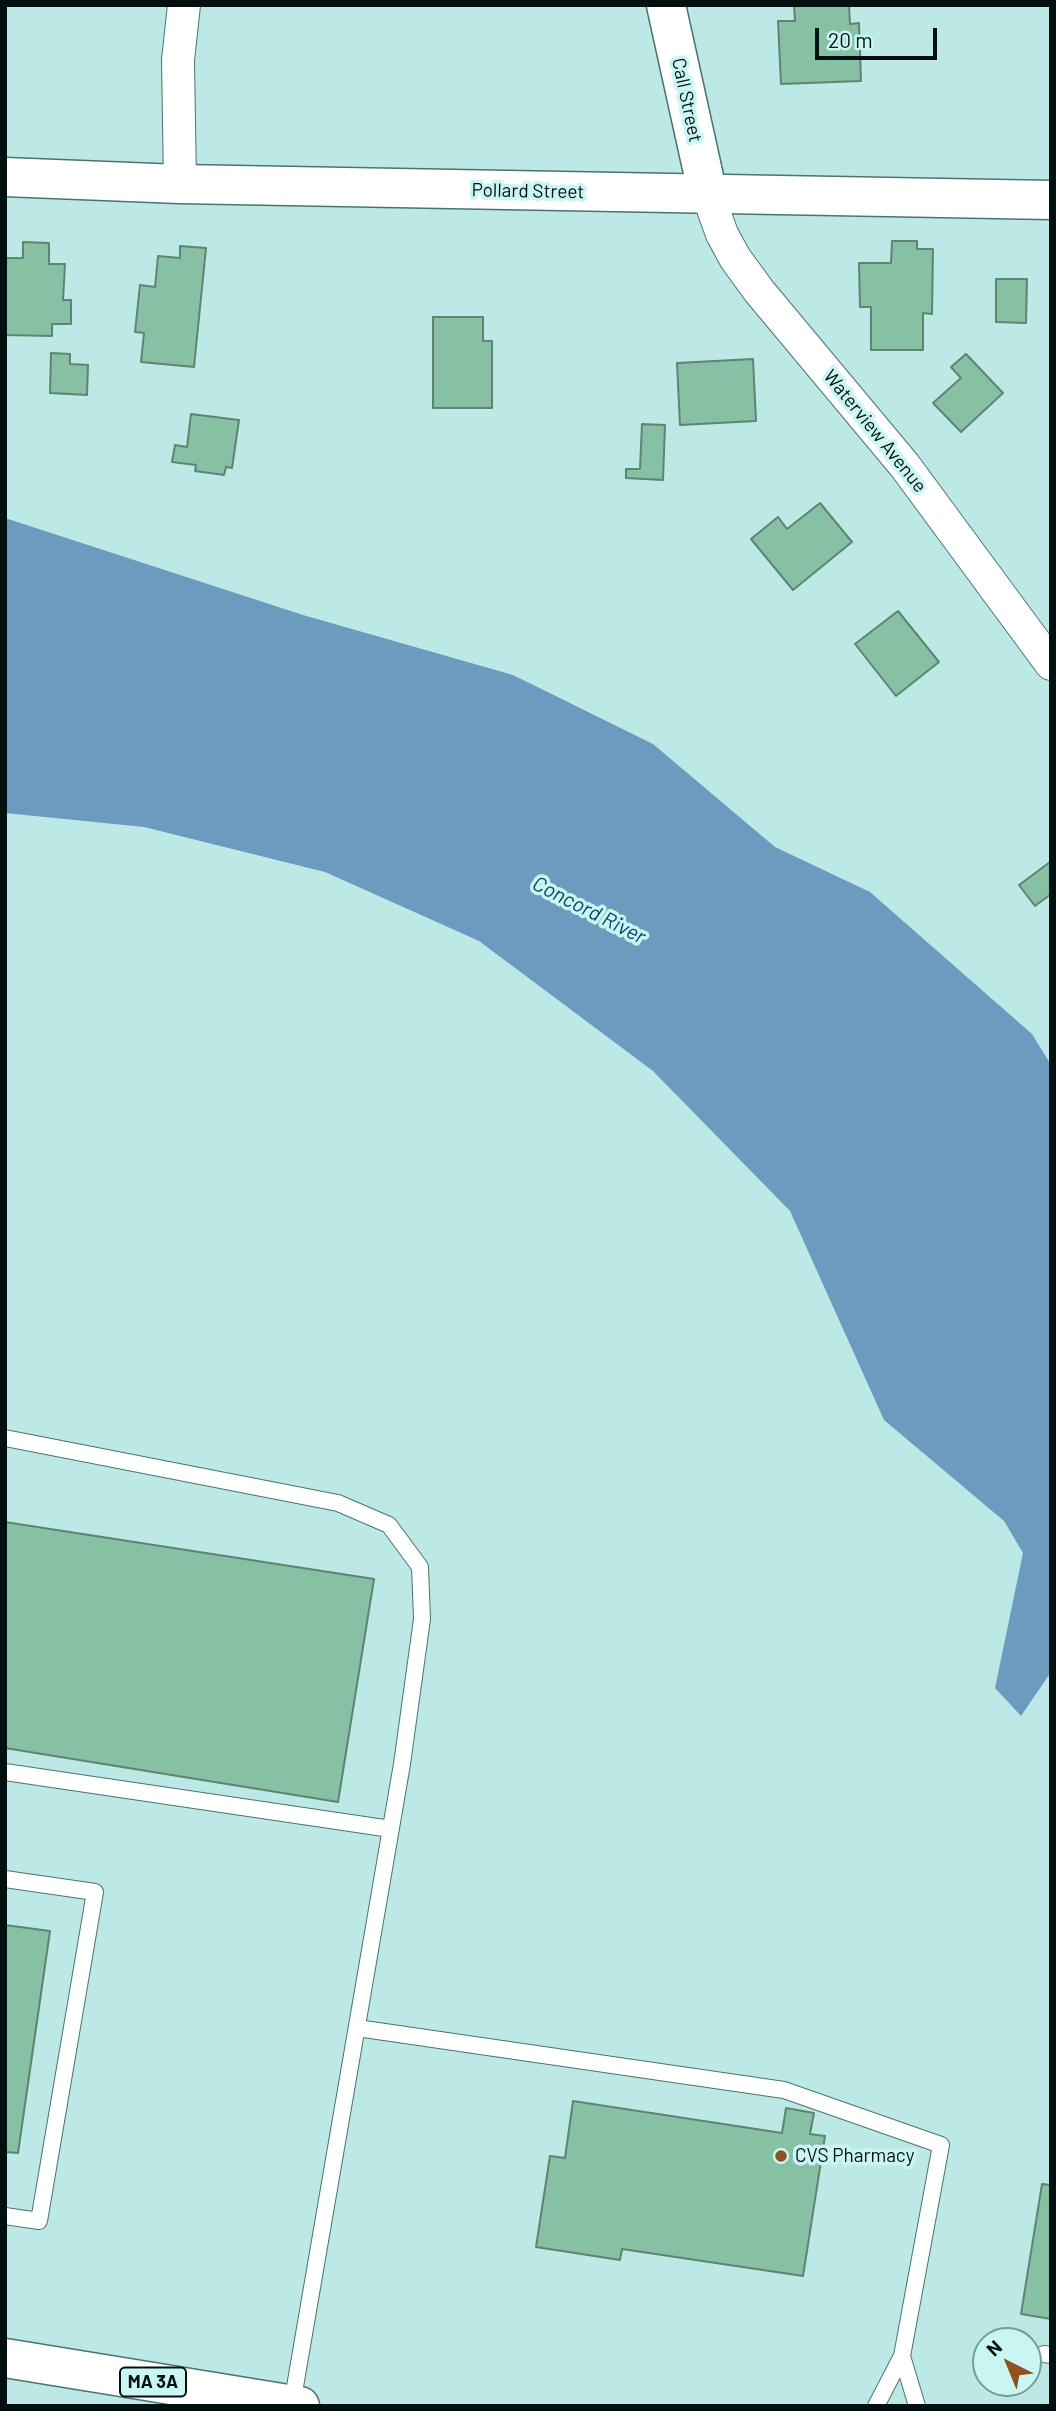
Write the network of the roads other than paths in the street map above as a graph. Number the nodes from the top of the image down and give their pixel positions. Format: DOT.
graph roads {
  1 [pos="184,5"];
  2 [pos="666,5"];
  3 [pos="5,177"];
  4 [pos="180,184"];
  5 [pos="708,195"];
  6 [pos="1051,200"];
  7 [pos="1051,664"];
  8 [pos="5,1438"];
  9 [pos="5,1772"];
  10 [pos="391,1829"];
  11 [pos="5,1879"];
  12 [pos="357,2028"];
  13 [pos="5,2216"];
  14 [pos="902,2356"];
  15 [pos="5,2358"];
  16 [pos="205,2401"];
  17 [pos="296,2405"];
  18 [pos="876,2406"];
  19 [pos="917,2406"];
  1 -- 4 [label="street"];
  2 -- 5 [label="street, Call Street"];
  3 -- 4 [label="street, Pollard Street"];
  4 -- 5 [label="street, Pollard Street"];
  5 -- 6 [label="street, Pollard Street"];
  5 -- 7 [label="street, Waterview Avenue"];
  8 -- 10 [label="lane"];
  9 -- 10 [label="lane"];
  10 -- 12 [label="lane"];
  11 -- 13 [label="lane"];
  12 -- 14 [label="lane"];
  12 -- 17 [label="lane"];
  14 -- 18 [label="lane"];
  14 -- 19 [label="lane"];
  15 -- 16 [label="street, MA 3A"];
  16 -- 17 [label="street, MA 3A"];
}
